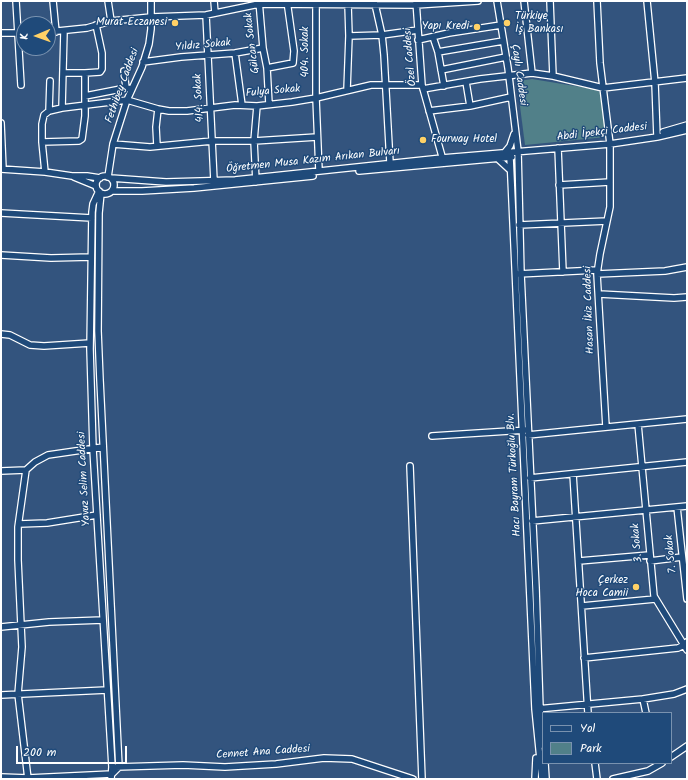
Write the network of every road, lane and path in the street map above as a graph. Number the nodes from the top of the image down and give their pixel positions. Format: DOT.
graph roads {
  1 [pos="16,1"];
  2 [pos="53,1"];
  3 [pos="108,1"];
  4 [pos="151,1"];
  5 [pos="214,1"];
  6 [pos="478,1"];
  7 [pos="497,1"];
  8 [pos="524,1"];
  9 [pos="550,1"];
  10 [pos="597,1"];
  11 [pos="647,1"];
  12 [pos="259,2"];
  13 [pos="287,2"];
  14 [pos="366,2"];
  15 [pos="320,3"];
  16 [pos="389,3"];
  17 [pos="416,3"];
  18 [pos="348,4"];
  19 [pos="375,4"];
  20 [pos="215,12"];
  21 [pos="206,14"];
  22 [pos="16,16"];
  23 [pos="54,16"];
  24 [pos="151,17"];
  25 [pos="111,21"];
  26 [pos="96,25"];
  27 [pos="501,25"];
  28 [pos="418,30"];
  29 [pos="64,31"];
  30 [pos="56,32"];
  31 [pos="1,33"];
  32 [pos="16,33"];
  33 [pos="382,35"];
  34 [pos="349,36"];
  35 [pos="433,37"];
  36 [pos="418,40"];
  37 [pos="503,41"];
  38 [pos="263,48"];
  39 [pos="438,52"];
  40 [pos="235,53"];
  41 [pos="19,56"];
  42 [pos="208,56"];
  43 [pos="506,57"];
  44 [pos="143,62"];
  45 [pos="267,68"];
  46 [pos="441,70"];
  47 [pos="124,71"];
  48 [pos="85,72"];
  49 [pos="63,73"];
  50 [pos="532,73"];
  51 [pos="509,76"];
  52 [pos="553,76"];
  53 [pos="687,78"];
  54 [pos="49,81"];
  55 [pos="466,82"];
  56 [pos="656,83"];
  57 [pos="21,85"];
  58 [pos="385,85"];
  59 [pos="444,86"];
  60 [pos="423,87"];
  61 [pos="129,88"];
  62 [pos="604,88"];
  63 [pos="347,90"];
  64 [pos="85,96"];
  65 [pos="511,97"];
  66 [pos="316,98"];
  67 [pos="127,100"];
  68 [pos="269,104"];
  69 [pos="85,105"];
  70 [pos="242,105"];
  71 [pos="257,106"];
  72 [pos="470,106"];
  73 [pos="62,108"];
  74 [pos="210,108"];
  75 [pos="158,109"];
  76 [pos="49,111"];
  77 [pos="429,111"];
  78 [pos="1,123"];
  79 [pos="687,125"];
  80 [pos="515,130"];
  81 [pos="687,130"];
  82 [pos="657,135"];
  83 [pos="317,137"];
  84 [pos="212,141"];
  85 [pos="254,141"];
  86 [pos="42,142"];
  87 [pos="113,144"];
  88 [pos="610,144"];
  89 [pos="157,146"];
  90 [pos="558,148"];
  91 [pos="506,152"];
  92 [pos="518,154"];
  93 [pos="510,157"];
  94 [pos="497,158"];
  95 [pos="443,160"];
  96 [pos="390,164"];
  97 [pos="2,169"];
  98 [pos="510,170"];
  99 [pos="318,171"];
  100 [pos="45,172"];
  101 [pos="72,176"];
  102 [pos="110,177"];
  103 [pos="100,178"];
  104 [pos="256,180"];
  105 [pos="214,181"];
  106 [pos="610,182"];
  107 [pos="560,185"];
  108 [pos="99,190"];
  109 [pos="112,191"];
  110 [pos="1,213"];
  111 [pos="92,218"];
  112 [pos="607,221"];
  113 [pos="560,224"];
  114 [pos="519,225"];
  115 [pos="1,255"];
  116 [pos="91,257"];
  117 [pos="687,267"];
  118 [pos="563,272"];
  119 [pos="597,272"];
  120 [pos="518,274"];
  121 [pos="599,294"];
  122 [pos="687,297"];
  123 [pos="1,334"];
  124 [pos="90,343"];
  125 [pos="687,419"];
  126 [pos="638,424"];
  127 [pos="606,427"];
  128 [pos="526,432"];
  129 [pos="432,436"];
  130 [pos="103,448"];
  131 [pos="93,449"];
  132 [pos="687,462"];
  133 [pos="410,466"];
  134 [pos="641,466"];
  135 [pos="26,470"];
  136 [pos="1,471"];
  137 [pos="573,474"];
  138 [pos="530,478"];
  139 [pos="687,506"];
  140 [pos="677,507"];
  141 [pos="645,510"];
  142 [pos="97,515"];
  143 [pos="576,516"];
  144 [pos="532,521"];
  145 [pos="19,524"];
  146 [pos="684,554"];
  147 [pos="649,558"];
  148 [pos="579,561"];
  149 [pos="687,599"];
  150 [pos="655,600"];
  151 [pos="582,606"];
  152 [pos="103,620"];
  153 [pos="21,625"];
  154 [pos="1,627"];
  155 [pos="686,646"];
  156 [pos="584,658"];
  157 [pos="687,689"];
  158 [pos="107,690"];
  159 [pos="18,694"];
  160 [pos="1,695"];
  161 [pos="643,699"];
  162 [pos="587,704"];
  163 [pos="537,709"];
  164 [pos="588,712"];
  165 [pos="646,712"];
  166 [pos="537,736"];
  167 [pos="542,739"];
  168 [pos="687,746"];
  169 [pos="672,756"];
  170 [pos="545,764"];
  171 [pos="595,764"];
  172 [pos="655,765"];
  173 [pos="119,766"];
  174 [pos="112,767"];
  175 [pos="1,777"];
  176 [pos="112,777"];
  177 [pos="633,777"];
  178 [pos="28,779"];
  179 [pos="412,779"];
  180 [pos="422,779"];
  181 [pos="535,779"];
  182 [pos="542,779"];
  183 [pos="546,779"];
  184 [pos="597,779"];
  185 [pos="613,779"];
  1 -- 22 [label="street"];
  2 -- 23 [label="street"];
  3 -- 25 [label="street"];
  4 -- 24 [label="street, Fethibey Caddesi"];
  5 -- 20 [label="street"];
  6 -- 17 [label="street"];
  7 -- 27 [label="street, Çaylı Caddesi"];
  8 -- 50 [label="street"];
  9 -- 52 [label="street"];
  10 -- 62 [label="street, Hasan İkiz Caddesi"];
  11 -- 56 [label="street"];
  12 -- 13 [label="street"];
  12 -- 20 [label="street"];
  12 -- 38 [label="street, Gülcan Sokak"];
  13 -- 15 [label="street"];
  13 -- 45 [label="street"];
  14 -- 18 [label="street"];
  14 -- 19 [label="street"];
  15 -- 18 [label="street"];
  15 -- 66 [label="street, 404. Sokak"];
  16 -- 17 [label="street"];
  16 -- 19 [label="street"];
  17 -- 28 [label="street, Özel Caddesi"];
  18 -- 34 [label="street"];
  19 -- 33 [label="street"];
  20 -- 21 [label="street"];
  21 -- 24 [label="street"];
  21 -- 42 [label="street, 414. Sokak"];
  24 -- 25 [label="street"];
  24 -- 44 [label="street, Fethibey Caddesi"];
  25 -- 26 [label="street"];
  26 -- 29 [label="street"];
  26 -- 48 [label="street"];
  27 -- 35 [label="street"];
  27 -- 37 [label="street, Çaylı Caddesi"];
  28 -- 33 [label="street"];
  28 -- 36 [label="street, Özel Caddesi"];
  29 -- 30 [label="street"];
  29 -- 49 [label="street"];
  31 -- 32 [label="street"];
  33 -- 34 [label="street"];
  33 -- 58 [label="street"];
  34 -- 63 [label="street"];
  35 -- 36 [label="street"];
  35 -- 39 [label="street"];
  36 -- 60 [label="street, Özel Caddesi"];
  37 -- 39 [label="street"];
  37 -- 43 [label="street, Çaylı Caddesi"];
  38 -- 40 [label="street, Yıldız Sokak"];
  38 -- 45 [label="street, Gülcan Sokak"];
  39 -- 46 [label="street"];
  40 -- 42 [label="street, Yıldız Sokak"];
  40 -- 70 [label="street"];
  41 -- 57 [label="street"];
  42 -- 44 [label="street, Yıldız Sokak"];
  42 -- 74 [label="street, 414. Sokak"];
  43 -- 46 [label="street"];
  43 -- 51 [label="street, Çaylı Caddesi"];
  44 -- 61 [label="street, Fethibey Caddesi"];
  45 -- 68 [label="street, Gülcan Sokak"];
  46 -- 59 [label="street"];
  47 -- 61 [label="street"];
  48 -- 49 [label="street"];
  48 -- 64 [label="street"];
  49 -- 73 [label="street"];
  50 -- 51 [label="street, Fulya Sokak"];
  50 -- 52 [label="street, Fulya Sokak"];
  51 -- 55 [label="street, Fulya Sokak"];
  51 -- 65 [label="street, Çaylı Caddesi"];
  52 -- 62 [label="street, Fulya Sokak"];
  53 -- 56 [label="street, Fulya Sokak"];
  54 -- 76 [label="street"];
  55 -- 59 [label="street, Fulya Sokak"];
  55 -- 72 [label="street"];
  56 -- 62 [label="street, Fulya Sokak"];
  56 -- 82 [label="street"];
  58 -- 60 [label="street, Fulya Sokak"];
  58 -- 63 [label="street, Fulya Sokak"];
  58 -- 96 [label="street"];
  59 -- 60 [label="street, Fulya Sokak"];
  60 -- 77 [label="street, Özel Caddesi"];
  61 -- 64 [label="street"];
  61 -- 67 [label="street, Fethibey Caddesi"];
  62 -- 88 [label="street, Hasan İkiz Caddesi"];
  63 -- 66 [label="street, Fulya Sokak"];
  64 -- 69 [label="street"];
  65 -- 72 [label="street"];
  65 -- 80 [label="street, Çaylı Caddesi"];
  66 -- 68 [label="street, Fulya Sokak"];
  66 -- 83 [label="street, 404. Sokak"];
  67 -- 69 [label="street"];
  67 -- 75 [label="street, Fulya Sokak"];
  67 -- 87 [label="street, Fethibey Caddesi"];
  68 -- 71 [label="street, Fulya Sokak"];
  69 -- 73 [label="street"];
  69 -- 86 [label="street"];
  70 -- 71 [label="street, Fulya Sokak"];
  70 -- 74 [label="street, Fulya Sokak"];
  71 -- 85 [label="street"];
  72 -- 77 [label="street"];
  73 -- 76 [label="street"];
  74 -- 75 [label="street, Fulya Sokak"];
  74 -- 84 [label="street, 414. Sokak"];
  75 -- 89 [label="street"];
  76 -- 86 [label="street"];
  77 -- 95 [label="street, Özel Caddesi"];
  78 -- 97 [label="street"];
  79 -- 82 [label="street"];
  80 -- 91 [label="street"];
  80 -- 92 [label="street, Çaylı Caddesi"];
  81 -- 82 [label="street, Abdi İpekçi Caddesi"];
  82 -- 88 [label="street, Abdi İpekçi Caddesi"];
  83 -- 85 [label="street"];
  83 -- 99 [label="street, 404. Sokak"];
  84 -- 85 [label="street"];
  84 -- 89 [label="street"];
  84 -- 105 [label="street, 414. Sokak"];
  85 -- 104 [label="street"];
  86 -- 100 [label="street"];
  87 -- 89 [label="street"];
  87 -- 102 [label="street, Fethibey Caddesi"];
  88 -- 90 [label="street, Abdi İpekçi Caddesi"];
  88 -- 106 [label="street, Hasan İkiz Caddesi"];
  90 -- 92 [label="street, Abdi İpekçi Caddesi"];
  90 -- 107 [label="street"];
  91 -- 92 [label="street, Öğretmen Musa Kazım Arıkan Bulvarı"];
  91 -- 95 [label="street, Öğretmen Musa Kazım Arıkan Bulvarı"];
  92 -- 93 [label="street, Öğretmen Musa Kazım Arıkan Bulvarı"];
  92 -- 114 [label="street, Hacı Bayram Türkoğlu Blv."];
  93 -- 94 [label="street, Öğretmen Musa Kazım Arıkan Bulvarı"];
  93 -- 98 [label="street, Hacı Bayram Türkoğlu Blv."];
  94 -- 95 [label="street, Öğretmen Musa Kazım Arıkan Bulvarı"];
  94 -- 98 [label="street"];
  95 -- 96 [label="street, Öğretmen Musa Kazım Arıkan Bulvarı"];
  95 -- 104 [label="street, Öğretmen Musa Kazım Arıkan Bulvarı"];
  96 -- 99 [label="street, Öğretmen Musa Kazım Arıkan Bulvarı"];
  97 -- 100 [label="street"];
  98 -- 120 [label="street, Hacı Bayram Türkoğlu Blv."];
  99 -- 104 [label="street, Öğretmen Musa Kazım Arıkan Bulvarı"];
  100 -- 101 [label="street"];
  101 -- 103 [label="street"];
  101 -- 108 [label="street"];
  102 -- 103 [label="street"];
  102 -- 105 [label="street, Öğretmen Musa Kazım Arıkan Bulvarı"];
  102 -- 109 [label="street"];
  103 -- 108 [label="street"];
  104 -- 105 [label="street, Öğretmen Musa Kazım Arıkan Bulvarı"];
  104 -- 109 [label="street, Öğretmen Musa Kazım Arıkan Bulvarı"];
  106 -- 107 [label="street"];
  106 -- 112 [label="street, Hasan İkiz Caddesi"];
  107 -- 113 [label="street"];
  108 -- 109 [label="street"];
  108 -- 111 [label="street, Yavuz Selim Caddesi"];
  108 -- 130 [label="street, Yavuz Selim Caddesi"];
  110 -- 111 [label="street"];
  111 -- 116 [label="street, Yavuz Selim Caddesi"];
  112 -- 113 [label="street"];
  112 -- 119 [label="street, Hasan İkiz Caddesi"];
  113 -- 114 [label="street"];
  113 -- 118 [label="street"];
  114 -- 120 [label="street, Hacı Bayram Türkoğlu Blv."];
  115 -- 116 [label="street"];
  116 -- 124 [label="street, Yavuz Selim Caddesi"];
  117 -- 119 [label="street"];
  118 -- 119 [label="street"];
  118 -- 120 [label="street"];
  119 -- 121 [label="street, Hasan İkiz Caddesi"];
  120 -- 128 [label="street, Hacı Bayram Türkoğlu Blv."];
  121 -- 122 [label="street"];
  121 -- 127 [label="street, Hasan İkiz Caddesi"];
  123 -- 124 [label="street"];
  124 -- 131 [label="street, Yavuz Selim Caddesi"];
  125 -- 126 [label="street"];
  126 -- 127 [label="street"];
  126 -- 134 [label="street, 3. Sokak"];
  127 -- 128 [label="street"];
  128 -- 129 [label="street"];
  128 -- 138 [label="street, Hacı Bayram Türkoğlu Blv."];
  128 -- 163 [label="street, Hacı Bayram Türkoğlu Blv."];
  130 -- 131 [label="street"];
  130 -- 173 [label="street, Yavuz Selim Caddesi"];
  131 -- 135 [label="street"];
  131 -- 142 [label="street, Yavuz Selim Caddesi"];
  132 -- 134 [label="street"];
  133 -- 180 [label="street"];
  134 -- 137 [label="street"];
  134 -- 141 [label="street, 3. Sokak"];
  135 -- 136 [label="street"];
  135 -- 145 [label="street"];
  137 -- 138 [label="street"];
  137 -- 143 [label="street"];
  138 -- 144 [label="street, Hacı Bayram Türkoğlu Blv."];
  139 -- 140 [label="street"];
  140 -- 141 [label="street"];
  140 -- 146 [label="street, 7. Sokak"];
  141 -- 143 [label="street"];
  141 -- 147 [label="street, 3. Sokak"];
  142 -- 145 [label="street"];
  142 -- 152 [label="street, Yavuz Selim Caddesi"];
  143 -- 144 [label="street"];
  143 -- 148 [label="street"];
  144 -- 163 [label="street, Hacı Bayram Türkoğlu Blv."];
  145 -- 153 [label="street"];
  146 -- 147 [label="street"];
  146 -- 149 [label="street, 7. Sokak"];
  147 -- 148 [label="street"];
  147 -- 150 [label="street, 3. Sokak"];
  148 -- 151 [label="street"];
  150 -- 151 [label="street"];
  150 -- 155 [label="street, 3. Sokak"];
  151 -- 156 [label="street"];
  152 -- 153 [label="street"];
  152 -- 158 [label="street, Yavuz Selim Caddesi"];
  153 -- 154 [label="street"];
  153 -- 159 [label="street"];
  155 -- 156 [label="street"];
  156 -- 162 [label="street"];
  157 -- 161 [label="street"];
  158 -- 159 [label="street"];
  158 -- 174 [label="street, Yavuz Selim Caddesi"];
  159 -- 160 [label="street"];
  159 -- 178 [label="street"];
  161 -- 162 [label="street"];
  161 -- 165 [label="street"];
  162 -- 163 [label="street"];
  162 -- 164 [label="street"];
  163 -- 166 [label="street, Hacı Bayram Türkoğlu Blv."];
  163 -- 167 [label="street, Hacı Bayram Türkoğlu Blv."];
  166 -- 181 [label="street"];
  166 -- 182 [label="street, Hacı Bayram Türkoğlu Blv."];
  168 -- 169 [label="street"];
  170 -- 183 [label="street"];
  171 -- 184 [label="street"];
  172 -- 177 [label="street"];
  173 -- 174 [label="street, Cennet Ana Caddesi"];
  173 -- 176 [label="street"];
  173 -- 179 [label="street, Cennet Ana Caddesi"];
  174 -- 176 [label="street, Yavuz Selim Caddesi"];
  175 -- 178 [label="street"];
  176 -- 178 [label="street"];
  177 -- 185 [label="street"];
}
